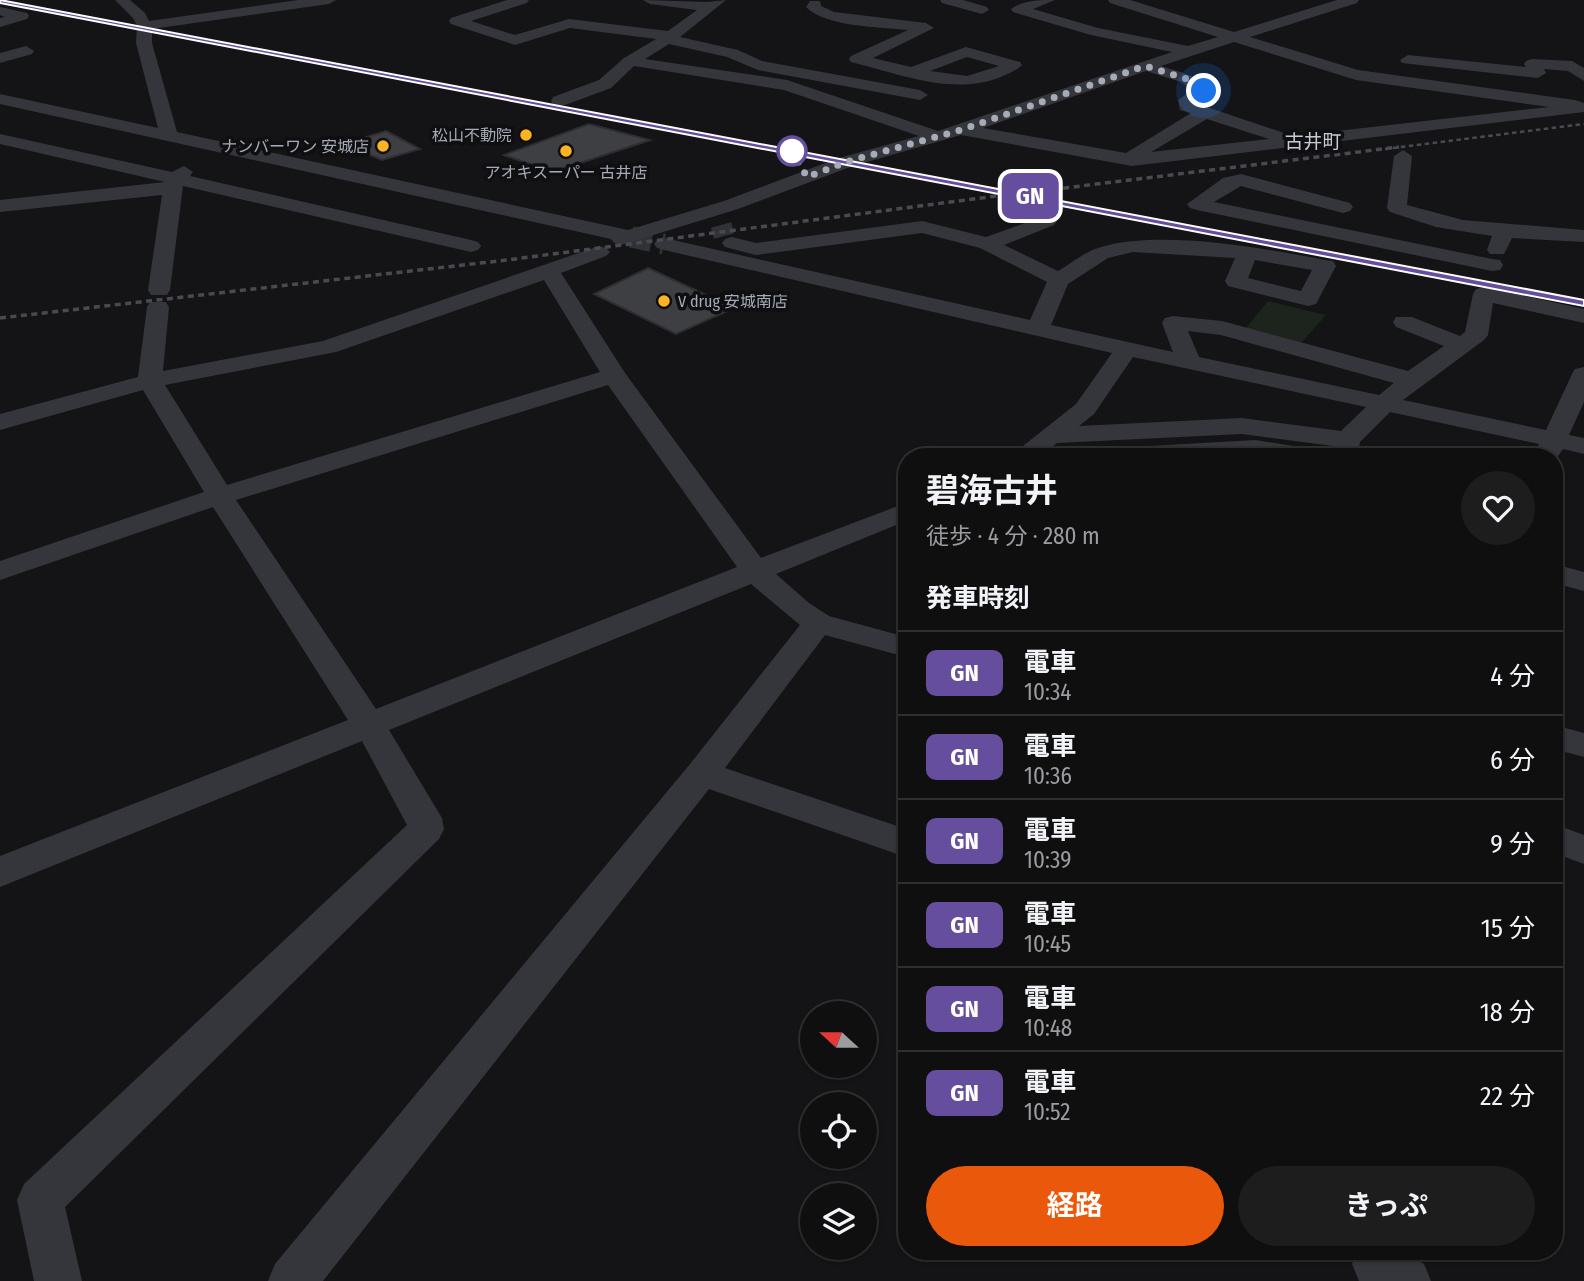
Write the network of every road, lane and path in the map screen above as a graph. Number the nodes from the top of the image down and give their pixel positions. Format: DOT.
graph roads {
  1 [pos="122,0"];
  2 [pos="329,0"];
  3 [pos="522,0"];
  4 [pos="650,0"];
  5 [pos="837,0"];
  6 [pos="947,0"];
  7 [pos="1048,0"];
  8 [pos="1115,0"];
  9 [pos="1352,0"];
  10 [pos="466,1"];
  11 [pos="301,2"];
  12 [pos="1331,3"];
  13 [pos="715,4"];
  14 [pos="814,5"];
  15 [pos="498,8"];
  16 [pos="797,8"];
  17 [pos="982,10"];
  18 [pos="0,11"];
  19 [pos="0,23"];
  20 [pos="144,26"];
  21 [pos="668,37"];
  22 [pos="1236,37"];
  23 [pos="515,40"];
  24 [pos="539,47"];
  25 [pos="26,51"];
  26 [pos="1189,51"];
  27 [pos="0,58"];
  28 [pos="858,59"];
  29 [pos="630,61"];
  30 [pos="1145,66"];
  31 [pos="800,71"];
  32 [pos="915,71"];
  33 [pos="1584,76"];
  34 [pos="1394,81"];
  35 [pos="920,95"];
  36 [pos="0,99"];
  37 [pos="559,101"];
  38 [pos="1206,112"];
  39 [pos="961,130"];
  40 [pos="936,136"];
  41 [pos="169,137"];
  42 [pos="0,139"];
  43 [pos="1294,141"];
  44 [pos="229,150"];
  45 [pos="1403,156"];
  46 [pos="1132,160"];
  47 [pos="1214,177"];
  48 [pos="175,184"];
  49 [pos="731,205"];
  50 [pos="0,206"];
  51 [pos="1343,207"];
  52 [pos="1047,221"];
  53 [pos="1504,231"];
  54 [pos="1584,236"];
  55 [pos="664,244"];
  56 [pos="987,244"];
  57 [pos="471,246"];
  58 [pos="599,252"];
  59 [pos="1248,252"];
  60 [pos="549,271"];
  61 [pos="1059,280"];
  62 [pos="1584,316"];
  63 [pos="1404,322"];
  64 [pos="1038,327"];
  65 [pos="1462,345"];
  66 [pos="1128,349"];
  67 [pos="1188,360"];
  68 [pos="614,374"];
  69 [pos="1584,374"];
  70 [pos="1412,380"];
  71 [pos="149,381"];
  72 [pos="1384,404"];
  73 [pos="0,422"];
  74 [pos="1054,435"];
  75 [pos="1584,446"];
  76 [pos="1035,448"];
  77 [pos="1346,448"];
  78 [pos="1551,448"];
  79 [pos="220,496"];
  80 [pos="898,514"];
  81 [pos="754,570"];
  82 [pos="0,572"];
  83 [pos="1563,576"];
  84 [pos="1584,583"];
  85 [pos="818,623"];
  86 [pos="898,639"];
  87 [pos="369,725"];
  88 [pos="1563,739"];
  89 [pos="1584,745"];
  90 [pos="702,773"];
  91 [pos="898,840"];
  92 [pos="1563,842"];
  93 [pos="1584,850"];
  94 [pos="0,872"];
  95 [pos="58,1281"];
  96 [pos="292,1281"];
  1 -- 20 [label="street"];
  2 -- 11 [label="street"];
  3 -- 15 [label="street"];
  4 -- 13 [label="street"];
  5 -- 14 [label="street"];
  6 -- 17 [label="street"];
  7 -- 26 [label="street"];
  8 -- 22 [label="street"];
  9 -- 12 [label="street"];
  10 -- 15 [label="street"];
  11 -- 20 [label="street"];
  12 -- 22 [label="street"];
  13 -- 21 [label="street"];
  14 -- 16 [label="street"];
  14 -- 28 [label="street"];
  15 -- 23 [label="street"];
  18 -- 19 [label="street"];
  20 -- 41 [label="street"];
  21 -- 23 [label="street"];
  21 -- 29 [label="street"];
  21 -- 31 [label="street"];
  22 -- 26 [label="street"];
  22 -- 34 [label="street"];
  23 -- 24 [label="street"];
  25 -- 27 [label="street"];
  26 -- 30 [label="street"];
  28 -- 31 [label="street"];
  28 -- 32 [label="street"];
  29 -- 37 [label="street"];
  29 -- 40 [label="street"];
  30 -- 38 [label="street"];
  30 -- 39 [label="street"];
  31 -- 35 [label="street"];
  32 -- 32 [label="street"];
  33 -- 34 [label="street"];
  34 -- 43 [label="street"];
  36 -- 41 [label="street"];
  38 -- 43 [label="street"];
  38 -- 46 [label="street"];
  39 -- 40 [label="street"];
  39 -- 46 [label="street"];
  40 -- 49 [label="street"];
  41 -- 44 [label="street"];
  42 -- 48 [label="street"];
  43 -- 46 [label="street"];
  44 -- 48 [label="street"];
  44 -- 49 [label="street"];
  45 -- 53 [label="street"];
  46 -- 47 [label="street"];
  47 -- 51 [label="street"];
  47 -- 53 [label="street"];
  48 -- 50 [label="street"];
  48 -- 57 [label="street"];
  48 -- 71 [label="street"];
  49 -- 56 [label="street"];
  52 -- 56 [label="street"];
  53 -- 54 [label="street"];
  55 -- 64 [label="street"];
  56 -- 61 [label="street"];
  58 -- 60 [label="street"];
  59 -- 61 [label="street"];
  60 -- 68 [label="street"];
  60 -- 71 [label="street"];
  61 -- 64 [label="street"];
  62 -- 65 [label="street"];
  63 -- 65 [label="street"];
  64 -- 66 [label="street"];
  65 -- 70 [label="street"];
  66 -- 67 [label="street"];
  66 -- 74 [label="street"];
  67 -- 70 [label="street"];
  67 -- 72 [label="street"];
  68 -- 79 [label="street"];
  68 -- 81 [label="street"];
  69 -- 78 [label="street"];
  70 -- 72 [label="street"];
  71 -- 73 [label="street"];
  71 -- 79 [label="street"];
  72 -- 77 [label="street"];
  72 -- 78 [label="street"];
  74 -- 76 [label="street"];
  74 -- 77 [label="street"];
  75 -- 78 [label="street"];
  79 -- 82 [label="street"];
  79 -- 87 [label="street"];
  80 -- 81 [label="street"];
  81 -- 85 [label="street"];
  81 -- 87 [label="street"];
  83 -- 84 [label="street"];
  85 -- 86 [label="street"];
  85 -- 90 [label="street"];
  87 -- 94 [label="street"];
  87 -- 95 [label="street"];
  88 -- 89 [label="street"];
  90 -- 91 [label="street"];
  90 -- 96 [label="street"];
  92 -- 93 [label="street"];
}
